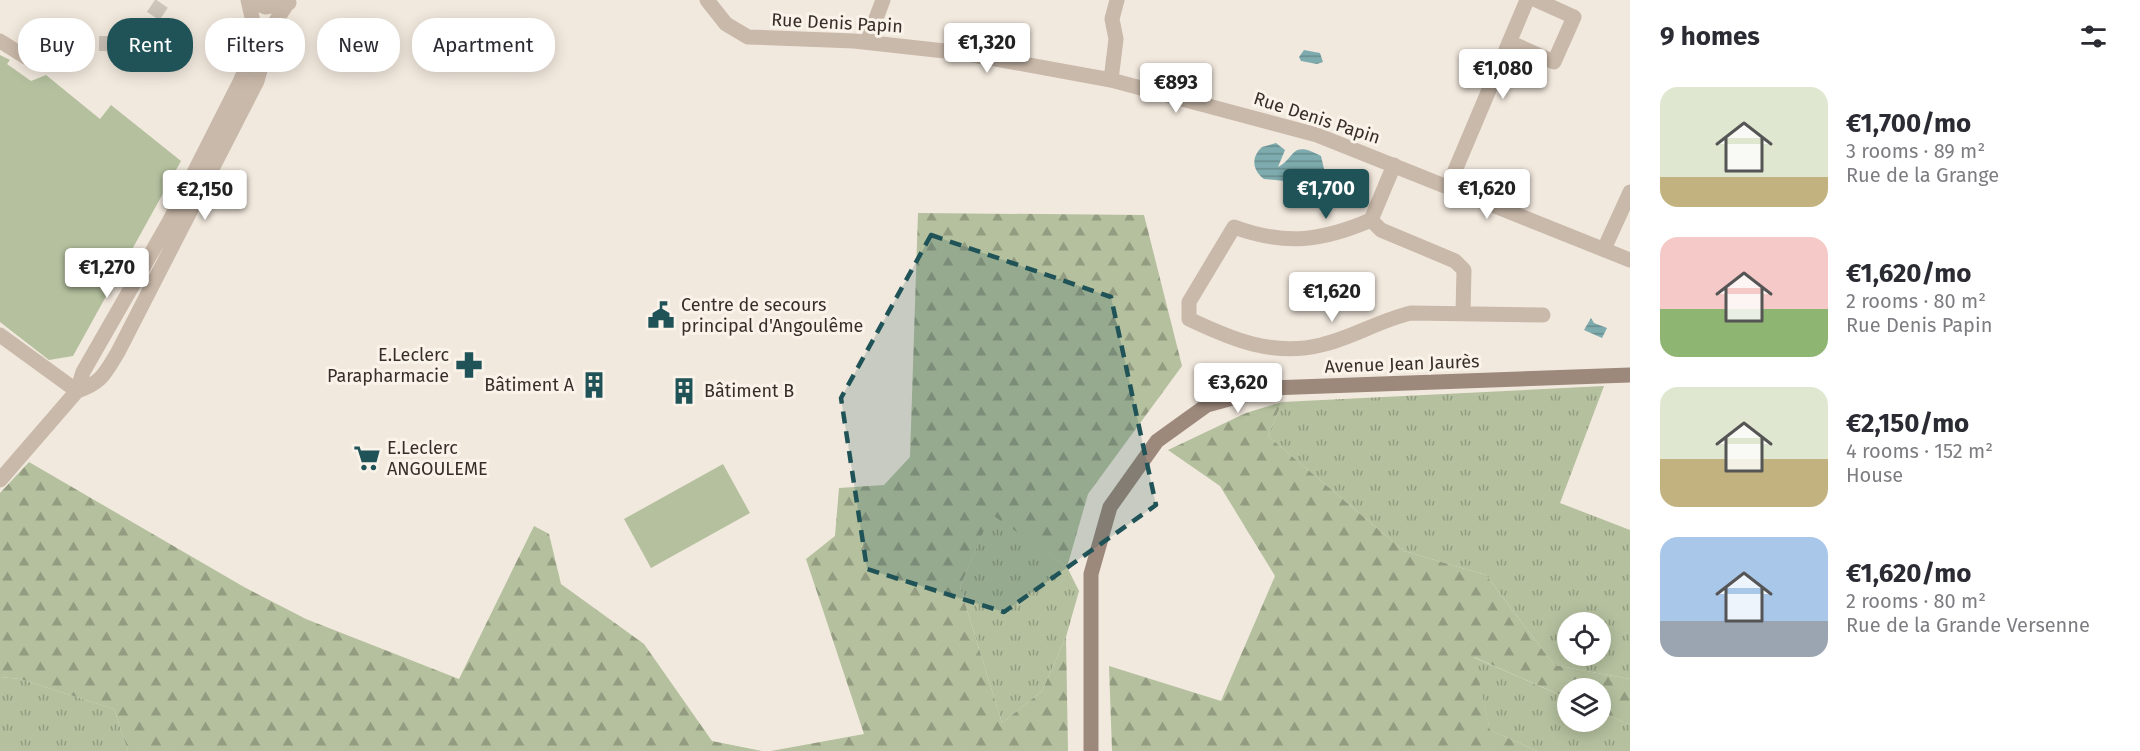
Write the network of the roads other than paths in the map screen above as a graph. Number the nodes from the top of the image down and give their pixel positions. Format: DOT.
graph roads {
  1 [pos="248,0"];
  2 [pos="707,0"];
  3 [pos="883,0"];
  4 [pos="1117,0"];
  5 [pos="1527,0"];
  6 [pos="1536,0"];
  7 [pos="290,2"];
  8 [pos="0,41"];
  9 [pos="867,42"];
  10 [pos="1509,42"];
  11 [pos="18,52"];
  12 [pos="1111,80"];
  13 [pos="1394,165"];
  14 [pos="1448,187"];
  15 [pos="1630,192"];
  16 [pos="1371,220"];
  17 [pos="1604,249"];
  18 [pos="1630,260"];
  19 [pos="1463,312"];
  20 [pos="1543,315"];
  21 [pos="0,336"];
  22 [pos="1630,375"];
  23 [pos="77,391"];
  24 [pos="0,480"];
  25 [pos="1091,751"];
  1 -- 7 [label="street"];
  1 -- 23 [label="street"];
  2 -- 9 [label="street, Rue Denis Papin"];
  3 -- 9 [label="street"];
  4 -- 12 [label="street"];
  5 -- 10 [label="street"];
  6 -- 10 [label="street"];
  7 -- 23 [label="street"];
  8 -- 11 [label="street"];
  9 -- 12 [label="street, Rue Denis Papin"];
  10 -- 14 [label="street"];
  12 -- 13 [label="street, Rue Denis Papin"];
  13 -- 14 [label="street, Rue Denis Papin"];
  13 -- 16 [label="street"];
  14 -- 17 [label="street, Rue Denis Papin"];
  15 -- 17 [label="street"];
  16 -- 19 [label="street"];
  16 -- 19 [label="street"];
  17 -- 18 [label="street, Rue Denis Papin"];
  19 -- 20 [label="street"];
  21 -- 23 [label="street"];
  22 -- 25 [label="main road, Avenue Jean Jaurès"];
  23 -- 24 [label="street"];
}
